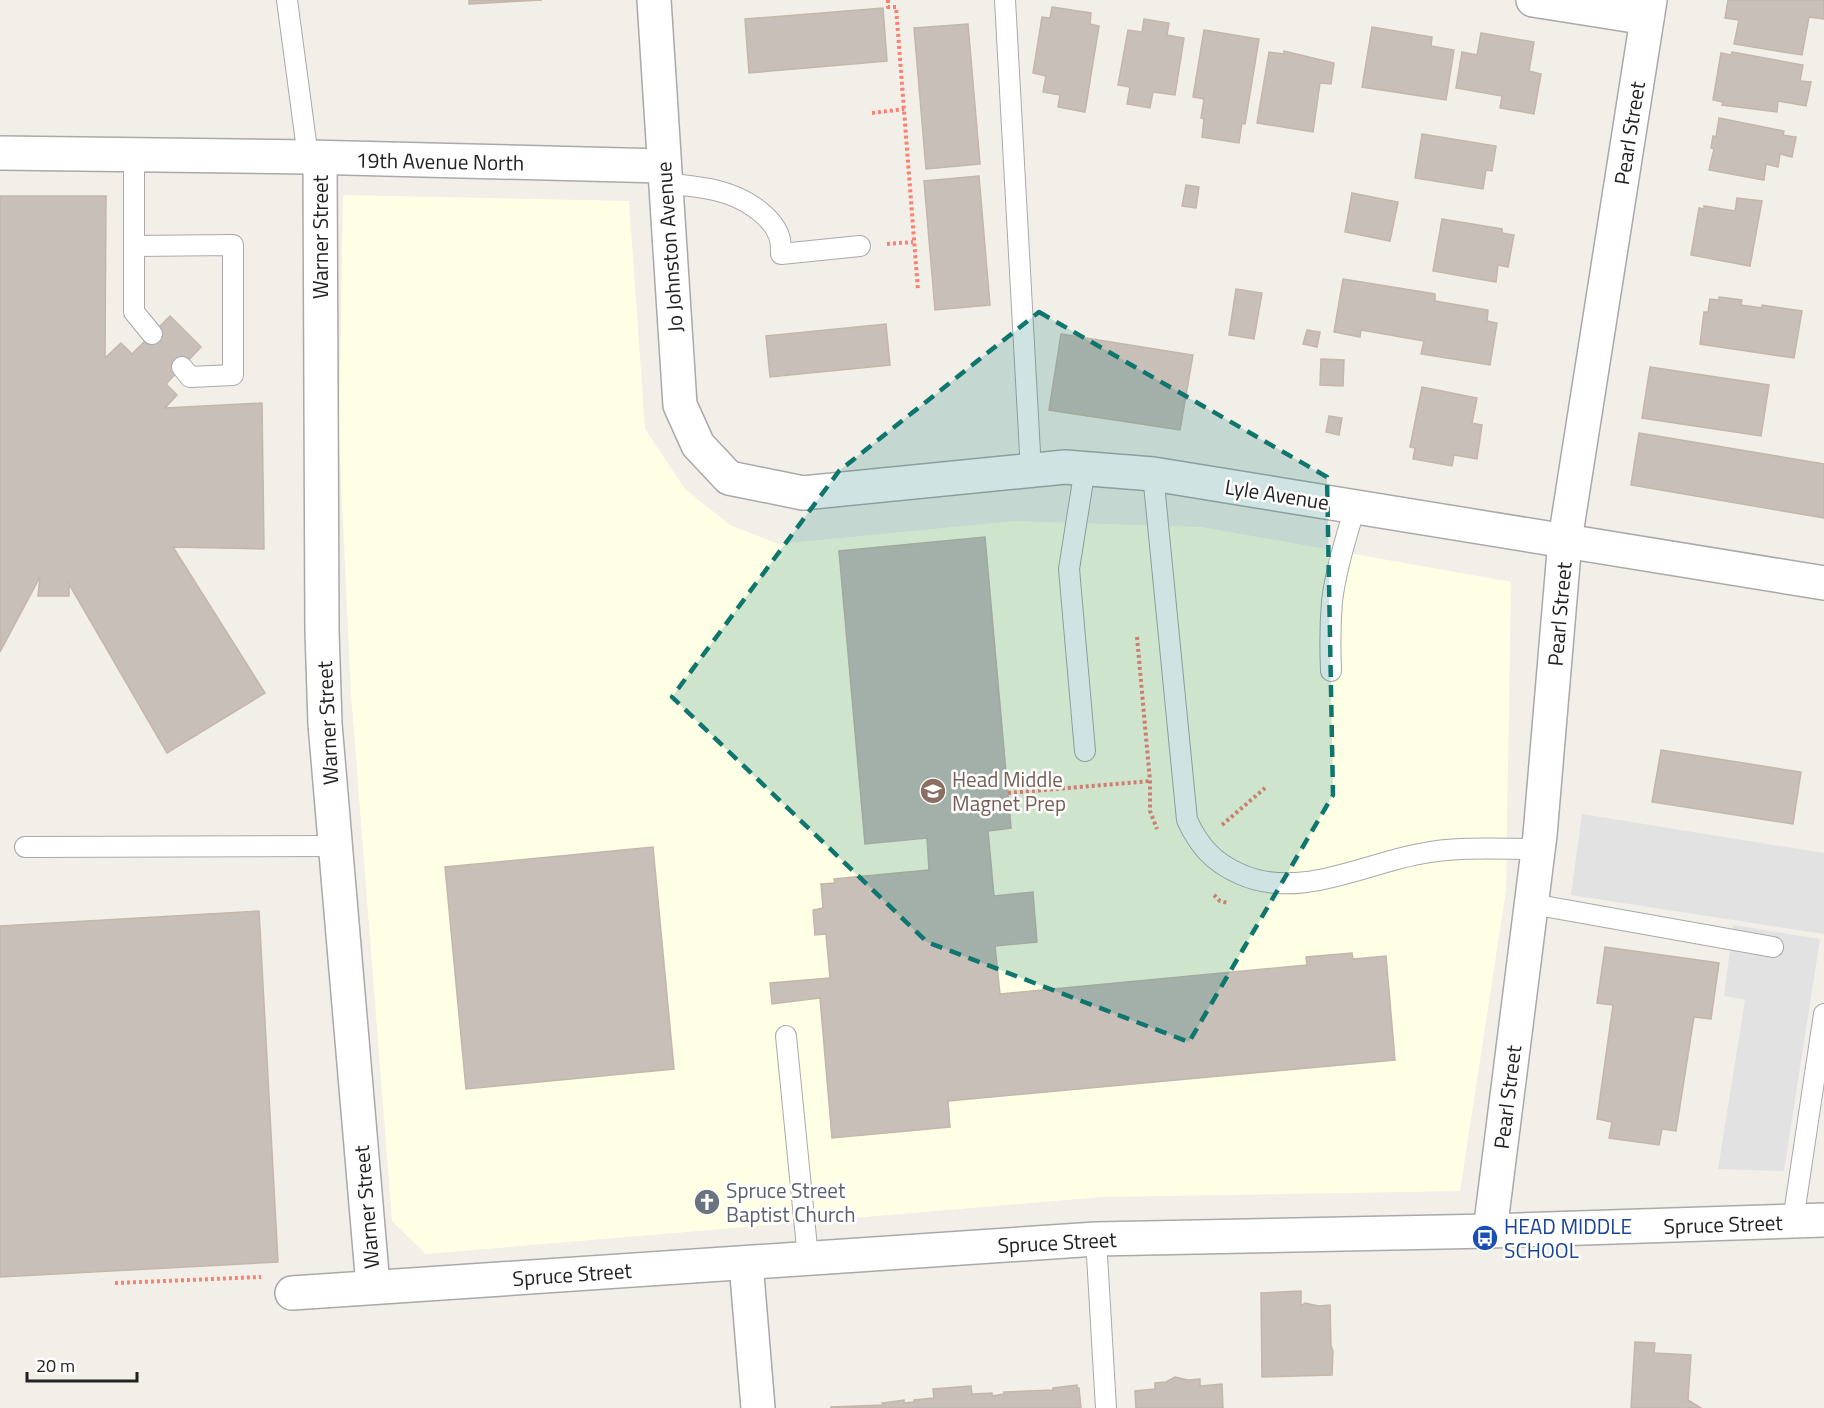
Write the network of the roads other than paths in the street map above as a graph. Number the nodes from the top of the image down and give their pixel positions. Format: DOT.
graph roads {
  1 [pos="287,0"];
  2 [pos="654,0"];
  3 [pos="1005,0"];
  4 [pos="1533,0"];
  5 [pos="1649,9"];
  6 [pos="0,153"];
  7 [pos="134,155"];
  8 [pos="314,158"];
  9 [pos="664,174"];
  10 [pos="134,246"];
  11 [pos="860,246"];
  12 [pos="152,334"];
  13 [pos="182,367"];
  14 [pos="1085,468"];
  15 [pos="1031,471"];
  16 [pos="1153,474"];
  17 [pos="729,478"];
  18 [pos="1355,507"];
  19 [pos="1565,540"];
  20 [pos="1824,583"];
  21 [pos="1331,671"];
  22 [pos="1085,751"];
  23 [pos="335,846"];
  24 [pos="25,847"];
  25 [pos="1539,849"];
  26 [pos="1532,904"];
  27 [pos="1773,947"];
  28 [pos="1824,1014"];
  29 [pos="786,1036"];
  30 [pos="1808,1221"];
  31 [pos="1490,1231"];
  32 [pos="1096,1239"];
  33 [pos="808,1258"];
  34 [pos="746,1263"];
  35 [pos="373,1286"];
  36 [pos="292,1293"];
  37 [pos="758,1408"];
  38 [pos="1106,1408"];
  1 -- 8 [label="lane"];
  2 -- 9 [label="street, Jo Johnston Avenue"];
  3 -- 15 [label="lane"];
  4 -- 5 [label="street"];
  5 -- 19 [label="street, Pearl Street"];
  6 -- 7 [label="street, 19th Avenue North"];
  7 -- 8 [label="street, 19th Avenue North"];
  7 -- 10 [label="lane"];
  8 -- 9 [label="street, 19th Avenue North"];
  8 -- 23 [label="street, Warner Street"];
  9 -- 11 [label="lane"];
  9 -- 17 [label="street, Jo Johnston Avenue"];
  10 -- 12 [label="lane"];
  10 -- 13 [label="lane"];
  14 -- 15 [label="street, Lyle Avenue"];
  14 -- 16 [label="street, Lyle Avenue"];
  14 -- 22 [label="lane"];
  15 -- 17 [label="street, Lyle Avenue"];
  16 -- 18 [label="street, Lyle Avenue"];
  16 -- 25 [label="lane"];
  18 -- 19 [label="street, Lyle Avenue"];
  18 -- 21 [label="lane"];
  19 -- 20 [label="street, Lyle Avenue"];
  19 -- 25 [label="street, Pearl Street"];
  23 -- 24 [label="lane"];
  23 -- 35 [label="street, Warner Street"];
  25 -- 26 [label="street, Pearl Street"];
  26 -- 27 [label="lane"];
  26 -- 31 [label="street, Pearl Street"];
  28 -- 30 [label="lane"];
  29 -- 33 [label="lane"];
  30 -- 31 [label="street, Spruce Street"];
  31 -- 32 [label="street, Spruce Street"];
  32 -- 33 [label="street, Spruce Street"];
  32 -- 38 [label="lane"];
  33 -- 34 [label="street, Spruce Street"];
  34 -- 35 [label="street, Spruce Street"];
  34 -- 37 [label="street"];
  35 -- 36 [label="street, Spruce Street"];
}
